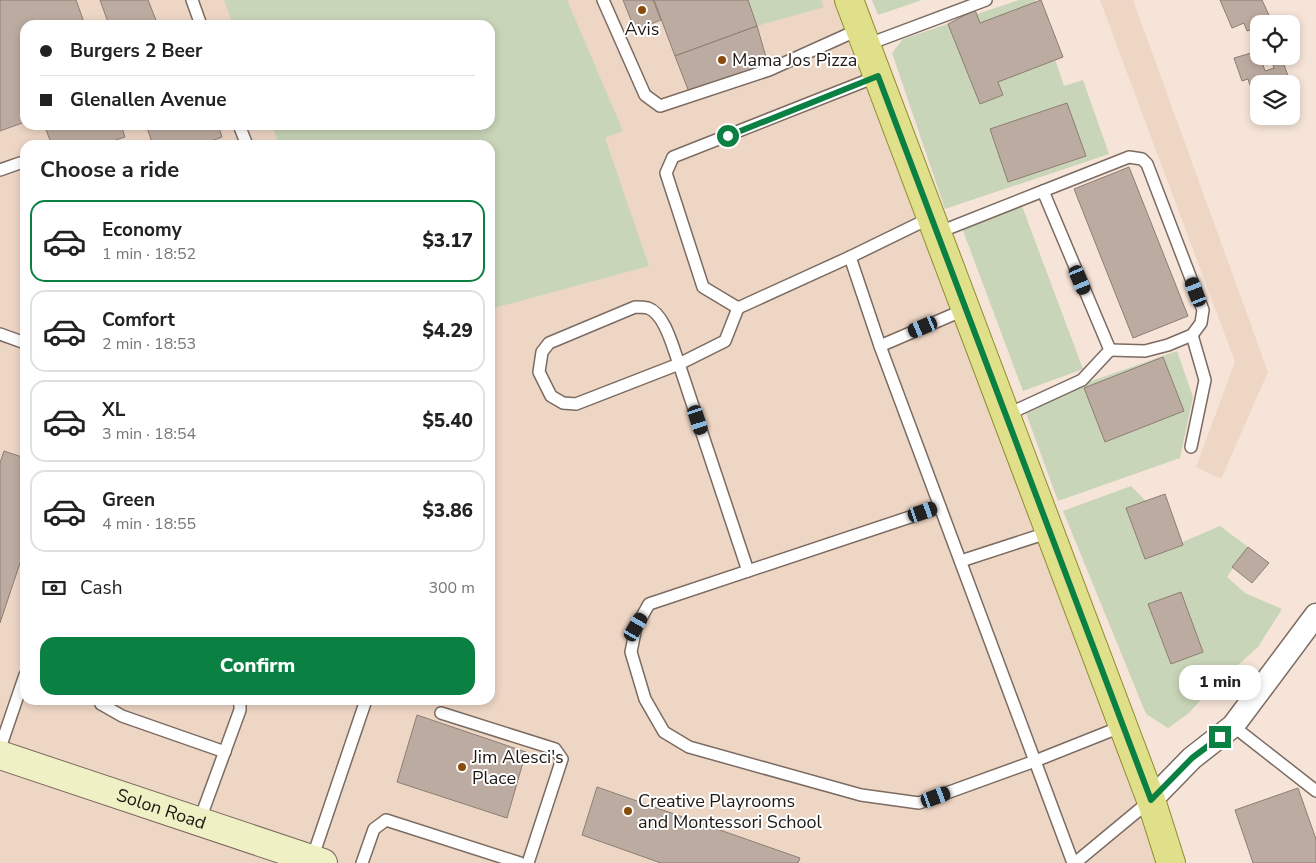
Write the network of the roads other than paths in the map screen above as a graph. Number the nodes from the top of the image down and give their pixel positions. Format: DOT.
graph roads {
  1 [pos="192,0"];
  2 [pos="603,0"];
  3 [pos="850,0"];
  4 [pos="986,0"];
  5 [pos="199,20"];
  6 [pos="864,37"];
  7 [pos="878,76"];
  8 [pos="20,163"];
  9 [pos="0,170"];
  10 [pos="1043,191"];
  11 [pos="934,225"];
  12 [pos="850,257"];
  13 [pos="738,308"];
  14 [pos="966,308"];
  15 [pos="0,334"];
  16 [pos="1192,335"];
  17 [pos="20,341"];
  18 [pos="880,346"];
  19 [pos="1110,350"];
  20 [pos="678,364"];
  21 [pos="1006,415"];
  22 [pos="1191,447"];
  23 [pos="940,506"];
  24 [pos="1050,532"];
  25 [pos="961,561"];
  26 [pos="748,571"];
  27 [pos="1316,615"];
  28 [pos="20,690"];
  29 [pos="103,705"];
  30 [pos="240,705"];
  31 [pos="365,705"];
  32 [pos="441,713"];
  33 [pos="1123,726"];
  34 [pos="1233,726"];
  35 [pos="0,748"];
  36 [pos="225,752"];
  37 [pos="0,755"];
  38 [pos="1035,761"];
  39 [pos="1316,791"];
  40 [pos="1151,800"];
  41 [pos="199,822"];
  42 [pos="318,861"];
  43 [pos="362,863"];
  44 [pos="520,863"];
  45 [pos="528,863"];
  46 [pos="1074,863"];
  47 [pos="1171,863"];
  1 -- 5 [label="lane"];
  2 -- 6 [label="lane"];
  3 -- 6 [label="main road"];
  4 -- 6 [label="lane"];
  6 -- 7 [label="main road"];
  7 -- 11 [label="main road"];
  7 -- 13 [label="lane"];
  8 -- 9 [label="lane"];
  10 -- 11 [label="lane"];
  10 -- 16 [label="lane"];
  10 -- 19 [label="lane"];
  11 -- 12 [label="lane"];
  11 -- 14 [label="main road"];
  12 -- 13 [label="lane"];
  12 -- 18 [label="lane"];
  13 -- 20 [label="lane"];
  14 -- 18 [label="lane"];
  14 -- 21 [label="main road"];
  15 -- 17 [label="lane"];
  16 -- 19 [label="lane"];
  16 -- 22 [label="lane"];
  18 -- 23 [label="lane"];
  19 -- 21 [label="lane"];
  20 -- 20 [label="lane"];
  20 -- 26 [label="lane"];
  21 -- 24 [label="main road"];
  23 -- 25 [label="lane"];
  23 -- 26 [label="lane"];
  24 -- 25 [label="lane"];
  24 -- 33 [label="main road"];
  25 -- 38 [label="lane"];
  26 -- 38 [label="lane"];
  27 -- 34 [label="street"];
  28 -- 35 [label="lane"];
  29 -- 36 [label="lane"];
  30 -- 36 [label="lane"];
  31 -- 42 [label="lane"];
  32 -- 45 [label="lane"];
  33 -- 38 [label="lane"];
  33 -- 40 [label="main road"];
  34 -- 39 [label="lane"];
  34 -- 40 [label="street"];
  36 -- 41 [label="lane"];
  37 -- 41 [label="street, Solon Road"];
  38 -- 46 [label="lane"];
  40 -- 46 [label="lane"];
  40 -- 47 [label="main road"];
  41 -- 42 [label="street, Solon Road"];
  43 -- 44 [label="lane"];
}
